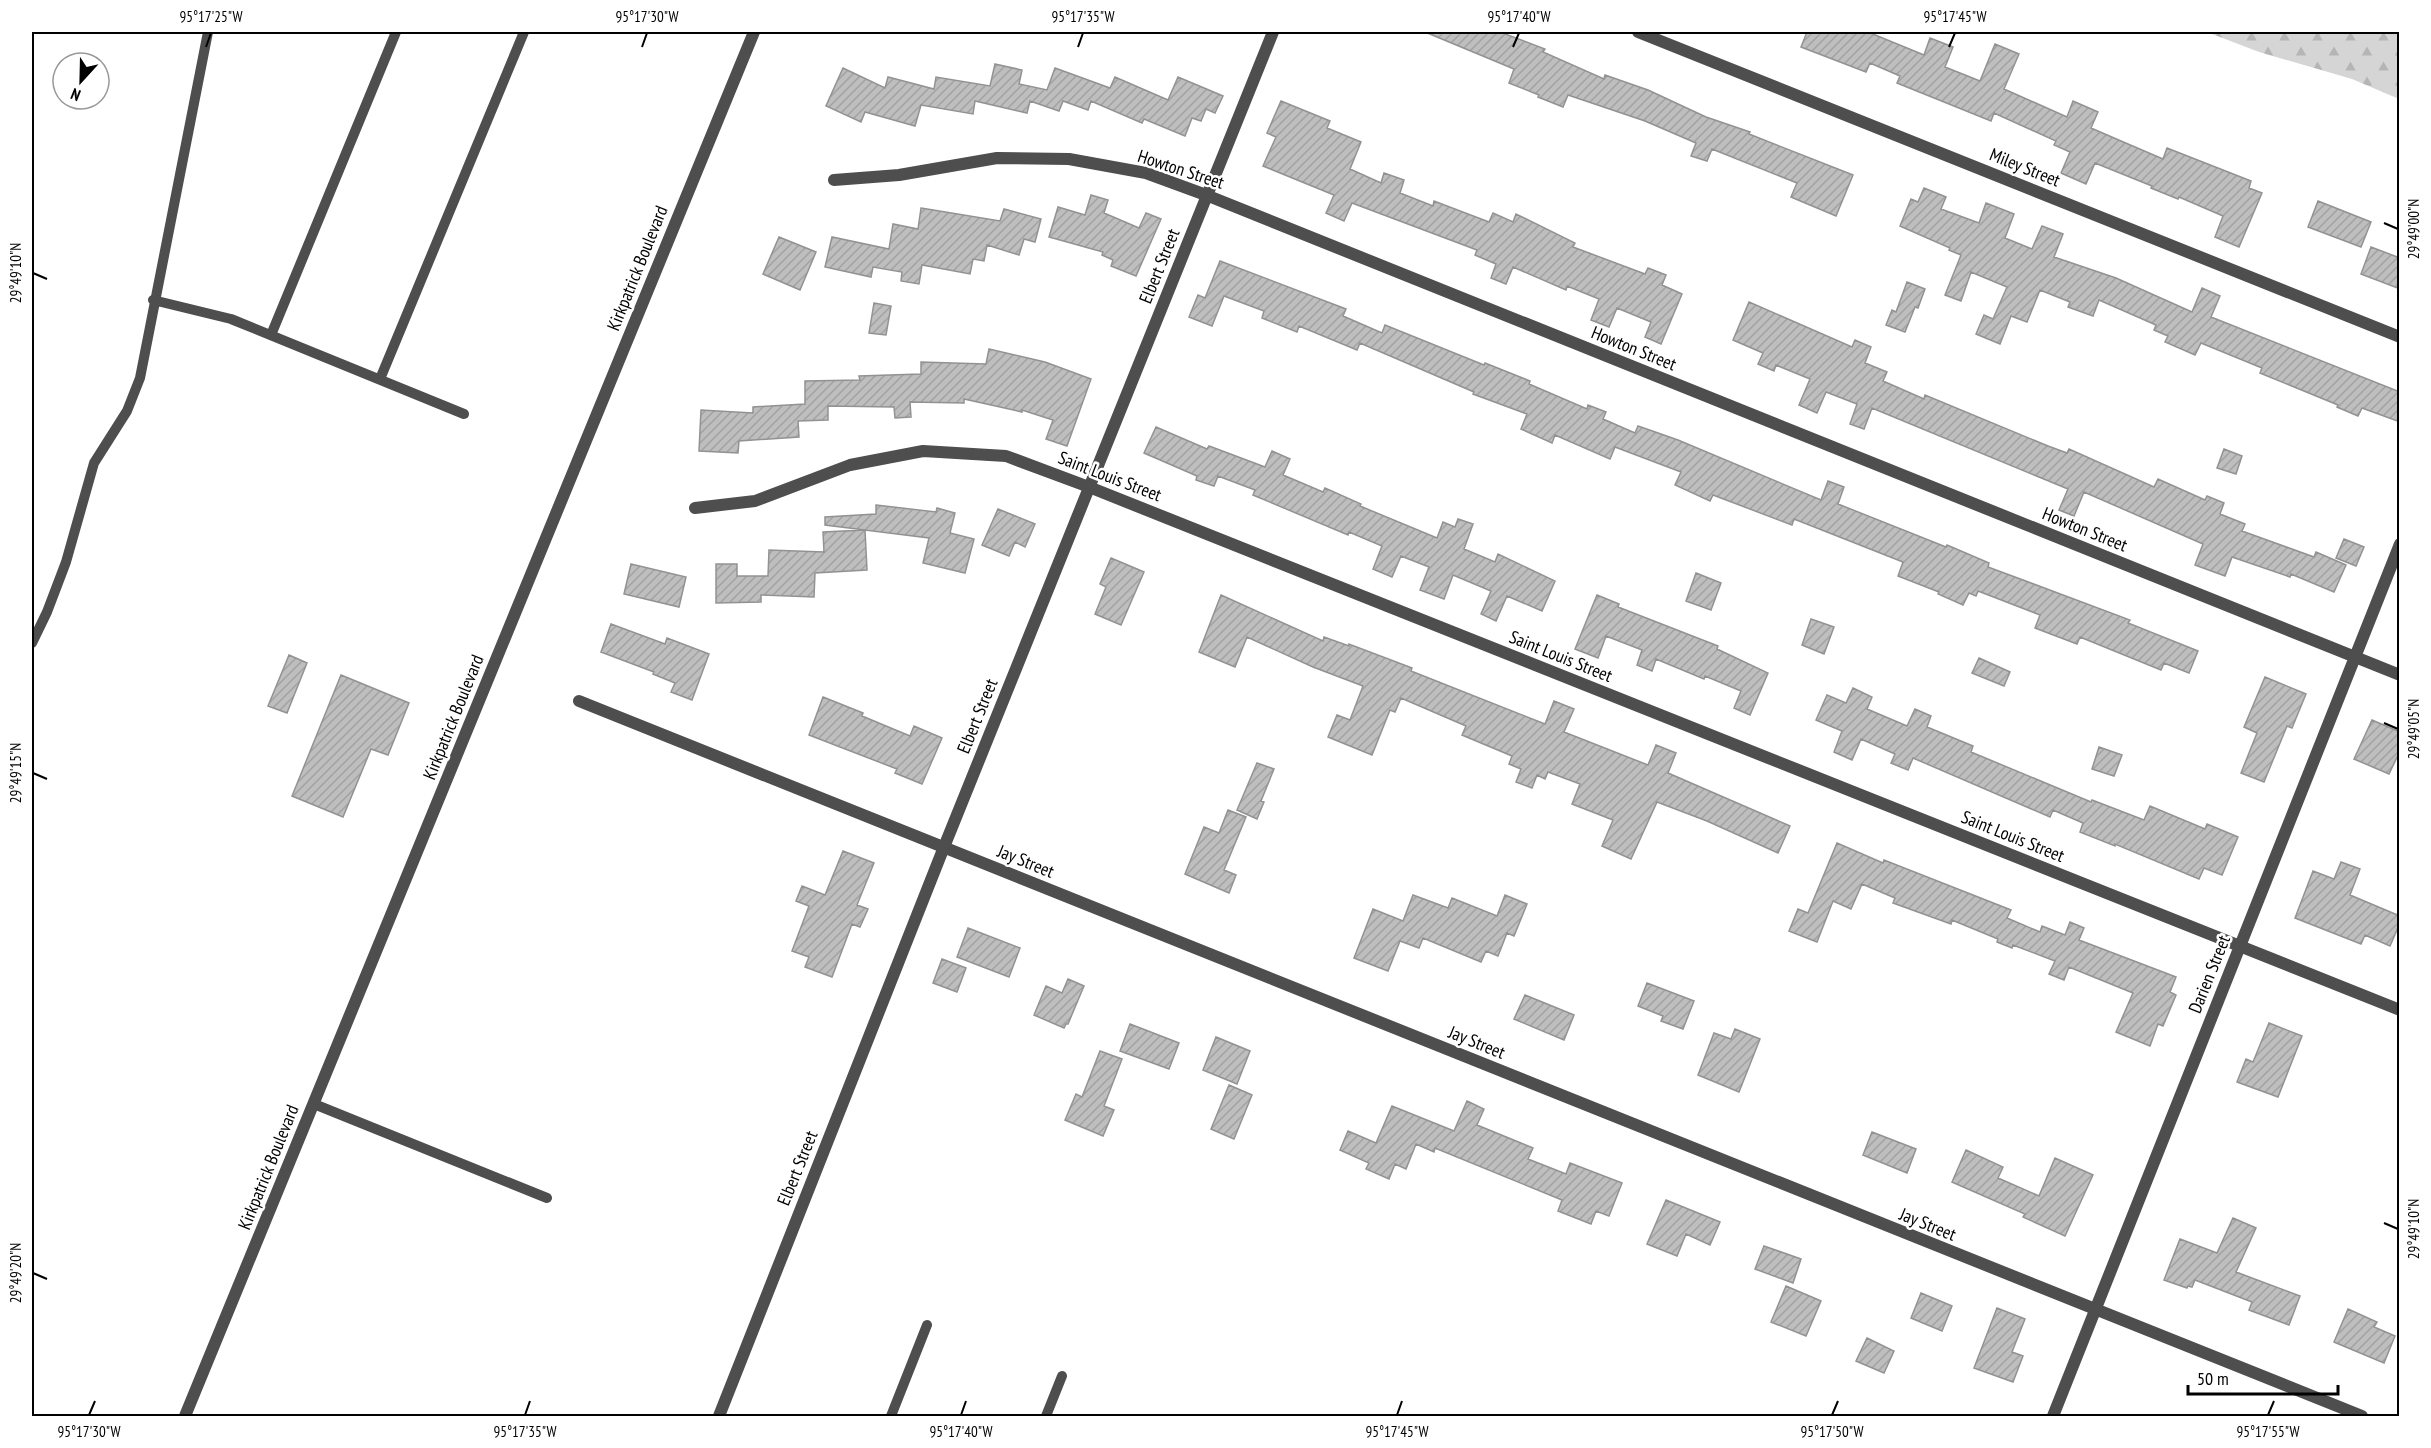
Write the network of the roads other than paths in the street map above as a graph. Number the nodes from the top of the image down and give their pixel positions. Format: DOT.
graph roads {
  1 [pos="208,32"];
  2 [pos="396,32"];
  3 [pos="524,32"];
  4 [pos="754,32"];
  5 [pos="1273,32"];
  6 [pos="1638,32"];
  7 [pos="834,180"];
  8 [pos="1206,195"];
  9 [pos="153,300"];
  10 [pos="271,335"];
  11 [pos="2400,337"];
  12 [pos="380,380"];
  13 [pos="464,414"];
  14 [pos="1089,487"];
  15 [pos="695,508"];
  16 [pos="2400,544"];
  17 [pos="32,643"];
  18 [pos="2354,657"];
  19 [pos="2400,675"];
  20 [pos="579,701"];
  21 [pos="944,847"];
  22 [pos="2239,946"];
  23 [pos="2400,1010"];
  24 [pos="314,1104"];
  25 [pos="547,1198"];
  26 [pos="2096,1310"];
  27 [pos="927,1325"];
  28 [pos="1062,1376"];
  29 [pos="185,1416"];
  30 [pos="718,1416"];
  31 [pos="891,1416"];
  32 [pos="1046,1416"];
  33 [pos="2053,1416"];
  34 [pos="2362,1416"];
  1 -- 9 [label="lane"];
  2 -- 10 [label="lane"];
  3 -- 12 [label="lane"];
  4 -- 24 [label="street, Kirkpatrick Boulevard"];
  5 -- 8 [label="street, Elbert Street"];
  6 -- 11 [label="street, Miley Street"];
  7 -- 8 [label="street, Howton Street"];
  8 -- 14 [label="street, Elbert Street"];
  8 -- 18 [label="street, Howton Street"];
  9 -- 10 [label="lane"];
  9 -- 17 [label="lane"];
  10 -- 12 [label="lane"];
  12 -- 13 [label="lane"];
  14 -- 15 [label="street, Saint Louis Street"];
  14 -- 21 [label="street, Elbert Street"];
  14 -- 22 [label="street, Saint Louis Street"];
  16 -- 18 [label="street, Darien Street"];
  18 -- 19 [label="street, Howton Street"];
  18 -- 22 [label="street, Darien Street"];
  20 -- 21 [label="street, Jay Street"];
  21 -- 26 [label="street, Jay Street"];
  21 -- 30 [label="street, Elbert Street"];
  22 -- 23 [label="street, Saint Louis Street"];
  22 -- 26 [label="street, Darien Street"];
  24 -- 25 [label="lane"];
  24 -- 29 [label="street, Kirkpatrick Boulevard"];
  26 -- 33 [label="street, Darien Street"];
  26 -- 34 [label="street, Jay Street"];
  27 -- 31 [label="lane"];
  28 -- 32 [label="lane"];
}
